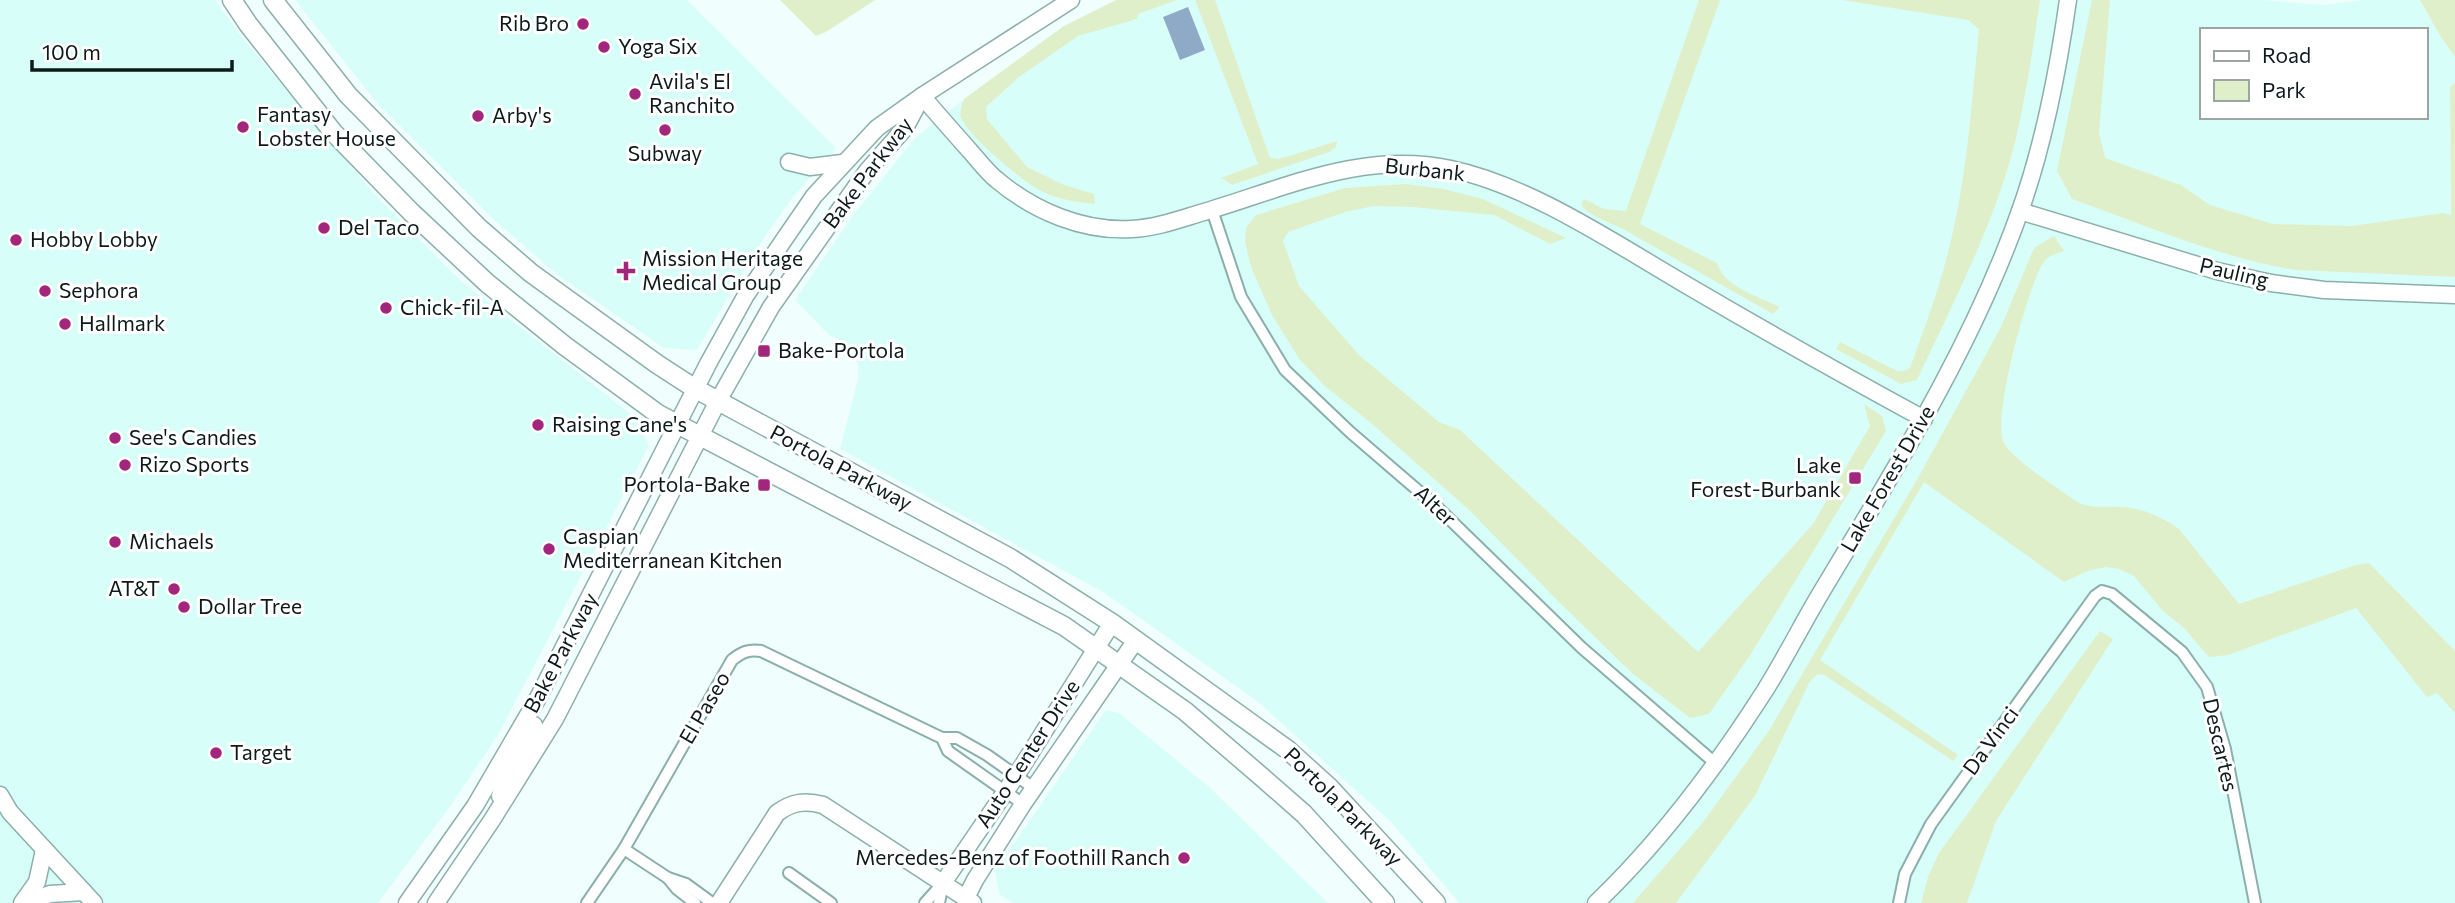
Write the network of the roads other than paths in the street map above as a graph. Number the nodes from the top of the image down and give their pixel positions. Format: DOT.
graph roads {
  1 [pos="232,0"];
  2 [pos="274,0"];
  3 [pos="1071,0"];
  4 [pos="2068,0"];
  5 [pos="922,96"];
  6 [pos="905,128"];
  7 [pos="789,162"];
  8 [pos="842,163"];
  9 [pos="814,196"];
  10 [pos="1212,210"];
  11 [pos="2020,211"];
  12 [pos="2455,295"];
  13 [pos="694,388"];
  14 [pos="718,401"];
  15 [pos="1924,419"];
  16 [pos="677,423"];
  17 [pos="701,436"];
  18 [pos="2102,591"];
  19 [pos="1112,623"];
  20 [pos="1136,640"];
  21 [pos="1096,649"];
  22 [pos="1119,665"];
  23 [pos="538,698"];
  24 [pos="942,738"];
  25 [pos="1715,763"];
  26 [pos="1016,776"];
  27 [pos="1035,789"];
  28 [pos="1006,792"];
  29 [pos="0,795"];
  30 [pos="1023,804"];
  31 [pos="492,820"];
  32 [pos="624,849"];
  33 [pos="44,850"];
  34 [pos="789,873"];
  35 [pos="668,877"];
  36 [pos="943,883"];
  37 [pos="89,898"];
  38 [pos="967,901"];
  39 [pos="24,903"];
  40 [pos="407,903"];
  41 [pos="436,903"];
  42 [pos="587,903"];
  43 [pos="695,903"];
  44 [pos="712,903"];
  45 [pos="719,903"];
  46 [pos="831,903"];
  47 [pos="925,903"];
  48 [pos="939,903"];
  49 [pos="1385,903"];
  50 [pos="1436,903"];
  51 [pos="1596,903"];
  52 [pos="1899,903"];
  53 [pos="2255,903"];
  1 -- 16 [label="main road, Portola Parkway"];
  2 -- 13 [label="main road, Portola Parkway"];
  3 -- 5 [label="main road, Bake Parkway"];
  4 -- 11 [label="main road, Lake Forest Drive"];
  5 -- 6 [label="main road, Bake Parkway"];
  5 -- 8 [label="main road, Bake Parkway"];
  5 -- 10 [label="main road, Burbank"];
  6 -- 9 [label="main road"];
  6 -- 14 [label="main road, Bake Parkway"];
  7 -- 8 [label="main road"];
  8 -- 9 [label="main road, Bake Parkway"];
  9 -- 13 [label="main road, Bake Parkway"];
  10 -- 15 [label="main road, Burbank"];
  10 -- 25 [label="street, Alter"];
  11 -- 12 [label="main road, Pauling"];
  11 -- 15 [label="main road, Lake Forest Drive"];
  13 -- 14 [label="main road, Portola Parkway"];
  13 -- 16 [label="main road, Bake Parkway"];
  14 -- 17 [label="main road, Bake Parkway"];
  14 -- 19 [label="main road, Portola Parkway"];
  15 -- 25 [label="main road, Lake Forest Drive"];
  16 -- 17 [label="main road, Portola Parkway"];
  16 -- 23 [label="main road, Bake Parkway"];
  17 -- 21 [label="main road, Portola Parkway"];
  17 -- 31 [label="main road, Bake Parkway"];
  18 -- 52 [label="street, Da Vinci"];
  18 -- 53 [label="street, Descartes"];
  19 -- 20 [label="main road, Portola Parkway"];
  19 -- 21 [label="main road, Auto Center Drive"];
  20 -- 22 [label="main road, Auto Center Drive"];
  20 -- 50 [label="main road, Portola Parkway"];
  21 -- 22 [label="main road, Portola Parkway"];
  21 -- 26 [label="main road, Auto Center Drive"];
  22 -- 27 [label="main road, Auto Center Drive"];
  22 -- 49 [label="main road, Portola Parkway"];
  23 -- 31 [label="main road"];
  23 -- 40 [label="main road, Bake Parkway"];
  24 -- 26 [label="street, El Paseo"];
  24 -- 28 [label="street, El Paseo"];
  24 -- 32 [label="street, El Paseo"];
  25 -- 51 [label="main road, Lake Forest Drive"];
  26 -- 27 [label="street, El Paseo"];
  26 -- 28 [label="main road, Auto Center Drive"];
  27 -- 30 [label="main road, Auto Center Drive"];
  28 -- 30 [label="street, El Paseo"];
  28 -- 36 [label="main road, Auto Center Drive"];
  29 -- 33 [label="main road"];
  30 -- 38 [label="main road, Auto Center Drive"];
  31 -- 41 [label="main road, Bake Parkway"];
  32 -- 35 [label="street"];
  32 -- 42 [label="street, El Paseo"];
  33 -- 37 [label="main road"];
  33 -- 39 [label="main road"];
  34 -- 46 [label="street"];
  35 -- 43 [label="street"];
  35 -- 44 [label="street"];
  36 -- 38 [label="main road, Auto Center Drive"];
  36 -- 45 [label="main road, Auto Center Drive"];
  36 -- 47 [label="street"];
  36 -- 48 [label="street"];
  37 -- 39 [label="main road"];
}
